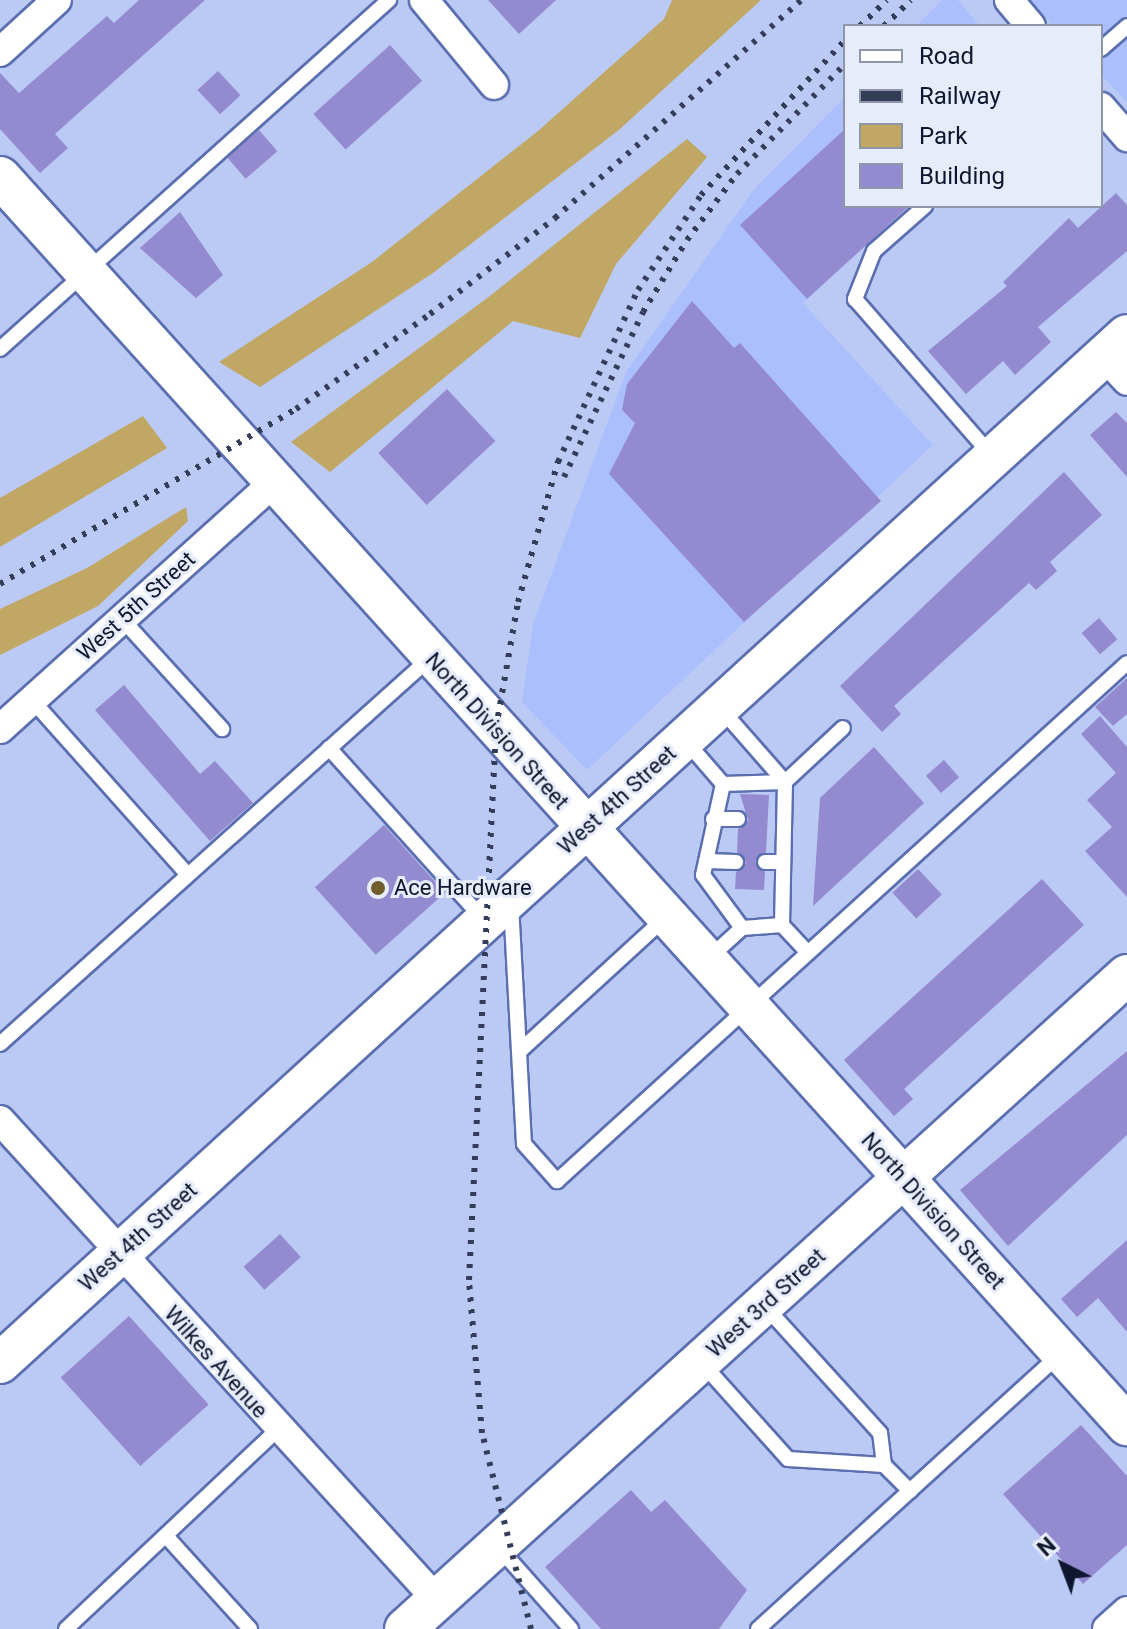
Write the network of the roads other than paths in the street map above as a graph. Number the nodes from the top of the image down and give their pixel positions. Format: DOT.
graph roads {
  1 [pos="57,0"];
  2 [pos="389,0"];
  3 [pos="424,0"];
  4 [pos="1009,0"];
  5 [pos="1029,24"];
  6 [pos="1127,26"];
  7 [pos="1103,47"];
  8 [pos="0,52"];
  9 [pos="494,85"];
  10 [pos="1103,109"];
  11 [pos="1127,137"];
  12 [pos="0,177"];
  13 [pos="923,208"];
  14 [pos="84,274"];
  15 [pos="0,349"];
  16 [pos="1119,357"];
  17 [pos="993,457"];
  18 [pos="272,484"];
  19 [pos="122,619"];
  20 [pos="430,657"];
  21 [pos="1127,663"];
  22 [pos="32,700"];
  23 [pos="720,707"];
  24 [pos="843,728"];
  25 [pos="0,729"];
  26 [pos="222,729"];
  27 [pos="684,739"];
  28 [pos="329,748"];
  29 [pos="785,782"];
  30 [pos="723,784"];
  31 [pos="713,819"];
  32 [pos="738,819"];
  33 [pos="767,821"];
  34 [pos="784,822"];
  35 [pos="586,829"];
  36 [pos="706,861"];
  37 [pos="736,862"];
  38 [pos="765,862"];
  39 [pos="783,862"];
  40 [pos="188,875"];
  41 [pos="498,908"];
  42 [pos="666,917"];
  43 [pos="782,925"];
  44 [pos="742,928"];
  45 [pos="808,953"];
  46 [pos="706,961"];
  47 [pos="1127,975"];
  48 [pos="748,1007"];
  49 [pos="0,1044"];
  50 [pos="522,1049"];
  51 [pos="0,1120"];
  52 [pos="904,1178"];
  53 [pos="119,1254"];
  54 [pos="764,1305"];
  55 [pos="1062,1353"];
  56 [pos="701,1362"];
  57 [pos="0,1363"];
  58 [pos="1127,1425"];
  59 [pos="277,1430"];
  60 [pos="884,1465"];
  61 [pos="910,1491"];
  62 [pos="167,1537"];
  63 [pos="497,1545"];
  64 [pos="1127,1611"];
  65 [pos="420,1619"];
  66 [pos="66,1629"];
  67 [pos="250,1629"];
  68 [pos="571,1629"];
  69 [pos="758,1629"];
  70 [pos="1107,1629"];
  1 -- 8 [label="street"];
  2 -- 14 [label="lane"];
  3 -- 9 [label="street"];
  4 -- 5 [label="street"];
  6 -- 7 [label="lane"];
  10 -- 11 [label="street"];
  12 -- 14 [label="main road, North Division Street"];
  13 -- 17 [label="lane"];
  14 -- 15 [label="lane"];
  14 -- 18 [label="main road, North Division Street"];
  16 -- 17 [label="main road, West 4th Street"];
  17 -- 23 [label="main road, West 4th Street"];
  18 -- 19 [label="street, West 5th Street"];
  18 -- 20 [label="main road, North Division Street"];
  19 -- 22 [label="street, West 5th Street"];
  19 -- 26 [label="lane"];
  20 -- 28 [label="lane"];
  20 -- 35 [label="main road, North Division Street"];
  21 -- 45 [label="lane"];
  22 -- 25 [label="street, West 5th Street"];
  22 -- 40 [label="lane"];
  23 -- 27 [label="main road, West 4th Street"];
  23 -- 29 [label="lane"];
  24 -- 29 [label="lane"];
  27 -- 30 [label="lane"];
  27 -- 35 [label="main road, West 4th Street"];
  28 -- 40 [label="lane"];
  28 -- 41 [label="lane"];
  29 -- 30 [label="lane"];
  29 -- 34 [label="lane"];
  30 -- 31 [label="lane"];
  31 -- 32 [label="lane"];
  31 -- 36 [label="lane"];
  33 -- 34 [label="lane"];
  34 -- 39 [label="lane"];
  35 -- 41 [label="main road, West 4th Street"];
  35 -- 42 [label="main road, North Division Street"];
  36 -- 37 [label="lane"];
  36 -- 44 [label="lane"];
  38 -- 39 [label="lane"];
  39 -- 43 [label="lane"];
  40 -- 49 [label="lane"];
  41 -- 50 [label="lane"];
  41 -- 53 [label="main road, West 4th Street"];
  42 -- 46 [label="main road, North Division Street"];
  42 -- 50 [label="lane"];
  43 -- 44 [label="lane"];
  43 -- 45 [label="lane"];
  44 -- 46 [label="lane"];
  45 -- 48 [label="lane"];
  46 -- 48 [label="main road, North Division Street"];
  47 -- 52 [label="main road, West 3rd Street"];
  48 -- 50 [label="lane"];
  48 -- 52 [label="main road, North Division Street"];
  51 -- 53 [label="street, Wilkes Avenue"];
  52 -- 54 [label="main road, West 3rd Street"];
  52 -- 55 [label="main road, North Division Street"];
  53 -- 57 [label="main road, West 4th Street"];
  53 -- 59 [label="street, Wilkes Avenue"];
  54 -- 56 [label="main road, West 3rd Street"];
  54 -- 60 [label="lane"];
  55 -- 58 [label="main road, North Division Street"];
  55 -- 61 [label="lane"];
  56 -- 60 [label="lane"];
  56 -- 63 [label="main road, West 3rd Street"];
  59 -- 62 [label="lane"];
  59 -- 65 [label="street, Wilkes Avenue"];
  60 -- 61 [label="lane"];
  61 -- 69 [label="lane"];
  62 -- 66 [label="lane"];
  62 -- 67 [label="lane"];
  63 -- 65 [label="main road, West 3rd Street"];
  63 -- 68 [label="lane"];
  64 -- 70 [label="street"];
}
